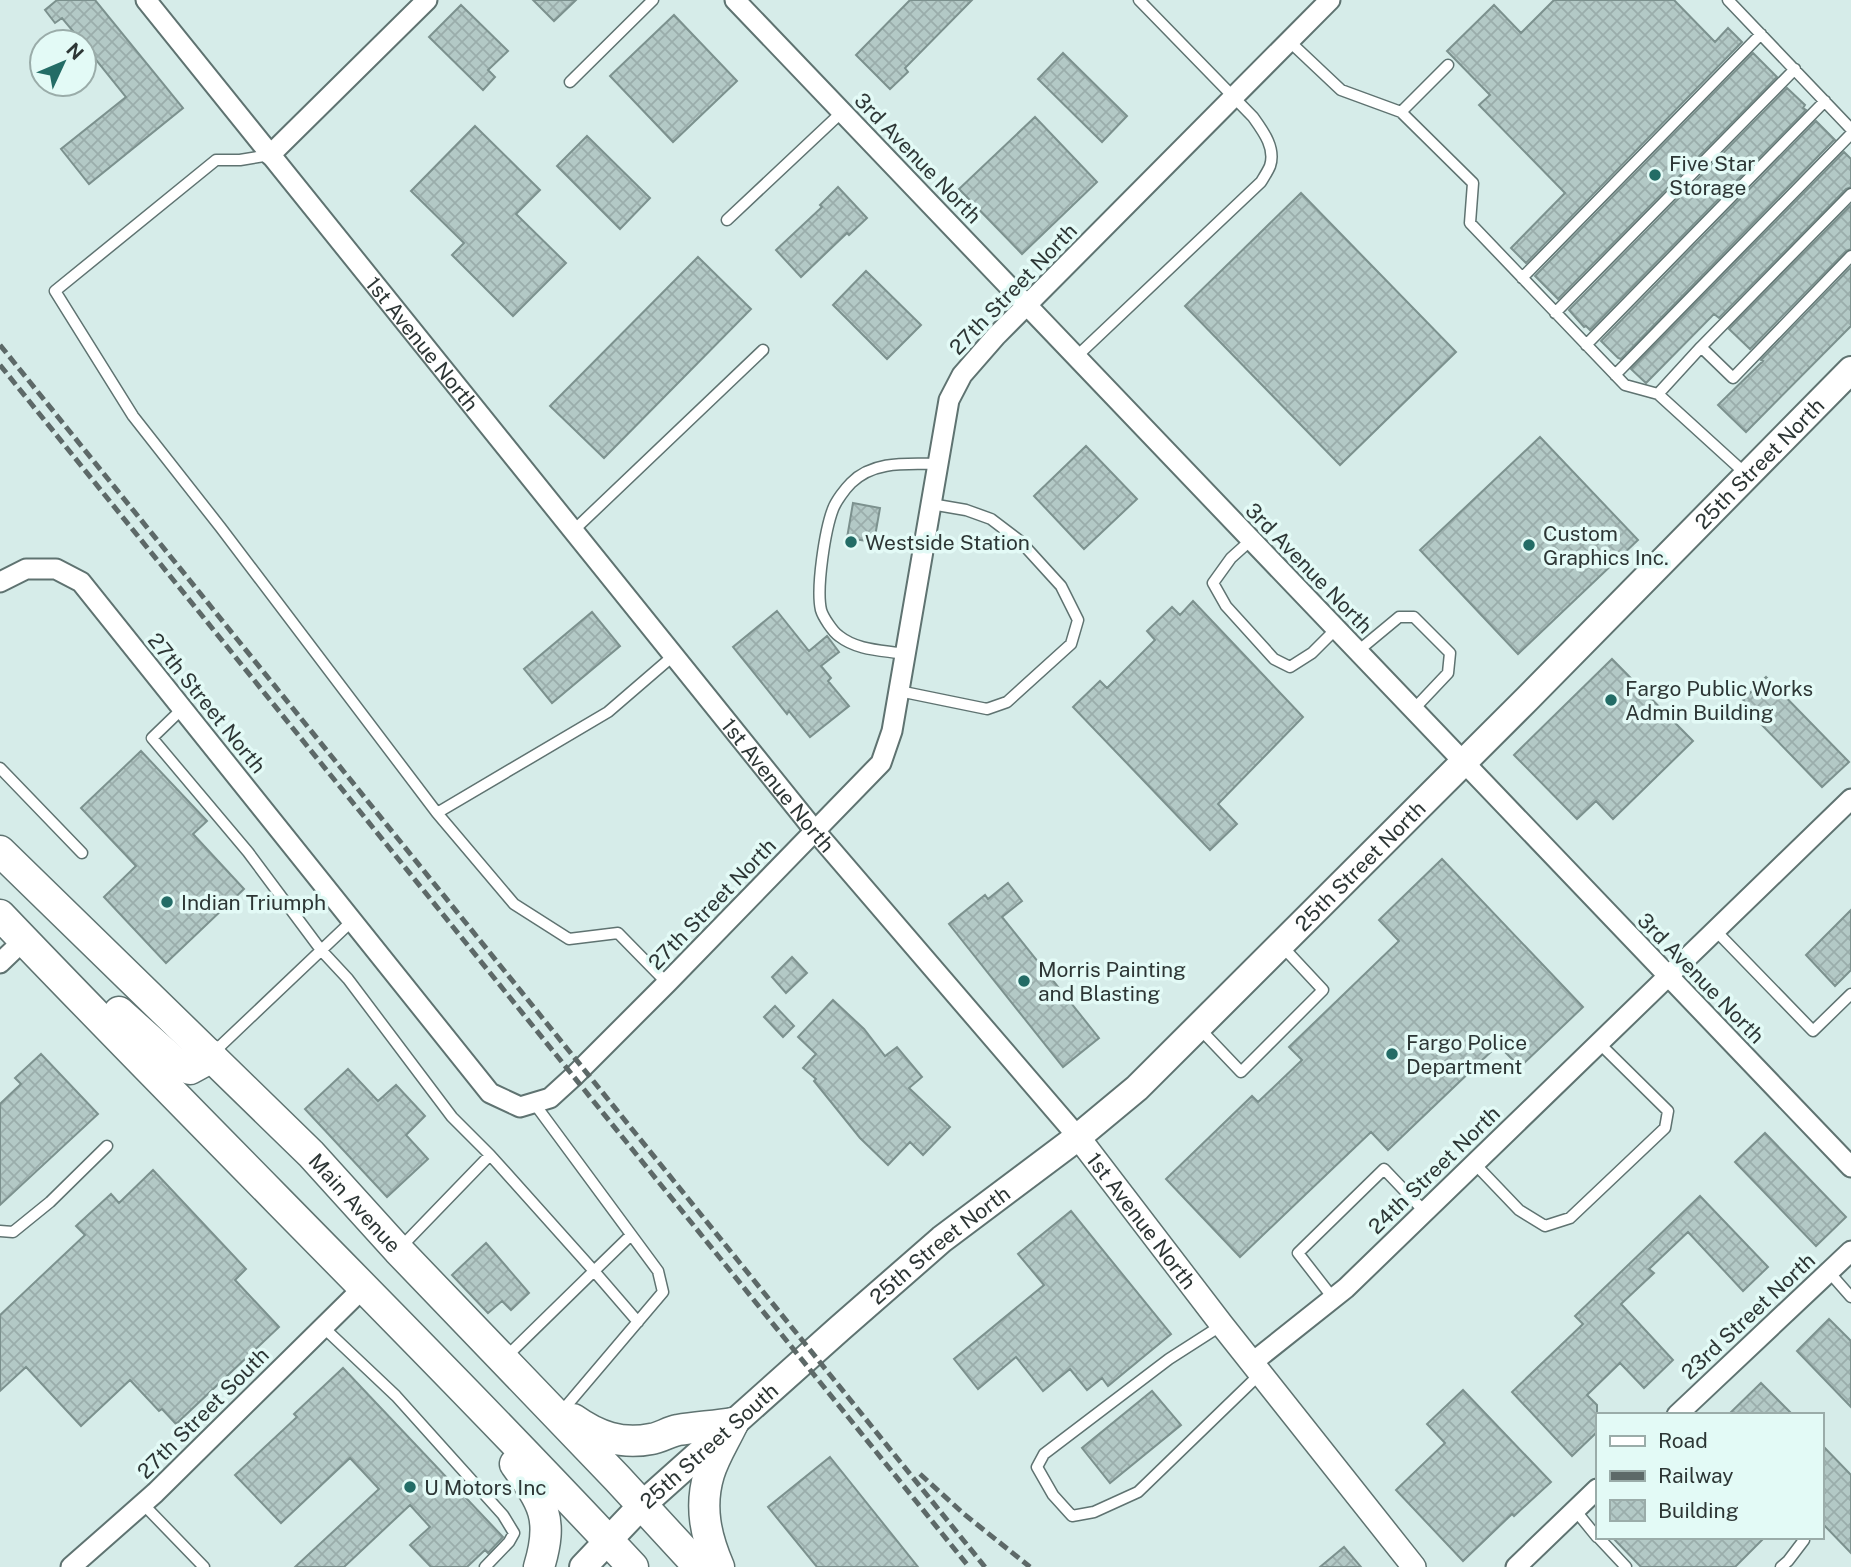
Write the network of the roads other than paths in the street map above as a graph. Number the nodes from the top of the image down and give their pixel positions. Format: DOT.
graph roads {
  1 [pos="146,0"];
  2 [pos="427,0"];
  3 [pos="653,0"];
  4 [pos="1139,0"];
  5 [pos="1330,0"];
  6 [pos="1728,0"];
  7 [pos="745,4"];
  8 [pos="1761,34"];
  9 [pos="1289,41"];
  10 [pos="1448,65"];
  11 [pos="1795,69"];
  12 [pos="570,82"];
  13 [pos="1234,97"];
  14 [pos="1825,101"];
  15 [pos="842,112"];
  16 [pos="1401,112"];
  17 [pos="1851,129"];
  18 [pos="1851,134"];
  19 [pos="270,155"];
  20 [pos="1851,194"];
  21 [pos="727,220"];
  22 [pos="1851,256"];
  23 [pos="1522,278"];
  24 [pos="1027,305"];
  25 [pos="1555,313"];
  26 [pos="1586,345"];
  27 [pos="1701,347"];
  28 [pos="763,350"];
  29 [pos="1076,357"];
  30 [pos="1851,370"];
  31 [pos="1615,375"];
  32 [pos="1658,394"];
  33 [pos="938,464"];
  34 [pos="1747,475"];
  35 [pos="931,504"];
  36 [pos="572,531"];
  37 [pos="1251,540"];
  38 [pos="2,577"];
  39 [pos="1336,628"];
  40 [pos="1358,652"];
  41 [pos="905,653"];
  42 [pos="673,656"];
  43 [pos="899,691"];
  44 [pos="182,709"];
  45 [pos="1413,710"];
  46 [pos="1463,762"];
  47 [pos="0,768"];
  48 [pos="1850,803"];
  49 [pos="437,813"];
  50 [pos="815,831"];
  51 [pos="0,851"];
  52 [pos="82,853"];
  53 [pos="0,914"];
  54 [pos="352,921"];
  55 [pos="1715,930"];
  56 [pos="24,940"];
  57 [pos="1280,944"];
  58 [pos="321,950"];
  59 [pos="0,963"];
  60 [pos="1668,976"];
  61 [pos="667,983"];
  62 [pos="1851,994"];
  63 [pos="1198,1027"];
  64 [pos="1598,1043"];
  65 [pos="211,1055"];
  66 [pos="534,1103"];
  67 [pos="1078,1137"];
  68 [pos="107,1146"];
  69 [pos="490,1156"];
  70 [pos="1474,1163"];
  71 [pos="1851,1167"];
  72 [pos="1424,1211"];
  73 [pos="0,1231"];
  74 [pos="631,1235"];
  75 [pos="398,1250"];
  76 [pos="1851,1251"];
  77 [pos="594,1271"];
  78 [pos="1829,1272"];
  79 [pos="364,1287"];
  80 [pos="1851,1297"];
  81 [pos="1333,1298"];
  82 [pos="638,1322"];
  83 [pos="1222,1325"];
  84 [pos="323,1327"];
  85 [pos="839,1329"];
  86 [pos="503,1360"];
  87 [pos="1257,1368"];
  88 [pos="448,1374"];
  89 [pos="535,1392"];
  90 [pos="562,1411"];
  91 [pos="1684,1412"];
  92 [pos="733,1423"];
  93 [pos="1596,1490"];
  94 [pos="143,1504"];
  95 [pos="642,1505"];
  96 [pos="1575,1510"];
  97 [pos="1596,1536"];
  98 [pos="1599,1539"];
  99 [pos="1804,1539"];
  100 [pos="609,1541"];
  101 [pos="71,1567"];
  102 [pos="204,1567"];
  103 [pos="485,1567"];
  104 [pos="539,1567"];
  105 [pos="583,1567"];
  106 [pos="632,1567"];
  107 [pos="699,1567"];
  108 [pos="719,1567"];
  109 [pos="1414,1567"];
  110 [pos="1516,1567"];
  111 [pos="1626,1567"];
  112 [pos="1781,1567"];
  1 -- 19 [label="street, 1st Avenue North"];
  2 -- 19 [label="street"];
  3 -- 12 [label="lane"];
  4 -- 13 [label="lane"];
  5 -- 9 [label="street, 27th Street North"];
  6 -- 8 [label="lane"];
  7 -- 15 [label="street, 3rd Avenue North"];
  8 -- 11 [label="lane"];
  8 -- 23 [label="lane"];
  9 -- 13 [label="street, 27th Street North"];
  9 -- 16 [label="lane"];
  10 -- 16 [label="lane"];
  11 -- 14 [label="lane"];
  11 -- 25 [label="lane"];
  13 -- 24 [label="street, 27th Street North"];
  13 -- 29 [label="lane"];
  14 -- 17 [label="lane"];
  14 -- 26 [label="lane"];
  15 -- 21 [label="lane"];
  15 -- 24 [label="street, 3rd Avenue North"];
  16 -- 23 [label="lane"];
  18 -- 31 [label="lane"];
  19 -- 36 [label="street, 1st Avenue North"];
  19 -- 49 [label="lane"];
  20 -- 27 [label="lane"];
  22 -- 27 [label="lane"];
  23 -- 25 [label="lane"];
  24 -- 29 [label="street, 3rd Avenue North"];
  24 -- 33 [label="street, 27th Street North"];
  25 -- 26 [label="lane"];
  26 -- 31 [label="lane"];
  27 -- 32 [label="lane"];
  28 -- 36 [label="lane"];
  29 -- 37 [label="street, 3rd Avenue North"];
  30 -- 34 [label="main road, 25th Street North"];
  31 -- 32 [label="lane"];
  32 -- 34 [label="lane"];
  33 -- 35 [label="street, 27th Street North"];
  33 -- 41 [label="lane"];
  34 -- 46 [label="main road, 25th Street North"];
  35 -- 41 [label="street, 27th Street North"];
  35 -- 43 [label="lane"];
  36 -- 42 [label="street, 1st Avenue North"];
  37 -- 39 [label="street, 3rd Avenue North"];
  37 -- 39 [label="lane"];
  38 -- 44 [label="street, 27th Street North"];
  39 -- 40 [label="street, 3rd Avenue North"];
  40 -- 45 [label="street, 3rd Avenue North"];
  40 -- 45 [label="lane"];
  41 -- 43 [label="street, 27th Street North"];
  42 -- 49 [label="lane"];
  42 -- 50 [label="street, 1st Avenue North"];
  43 -- 50 [label="street, 27th Street North"];
  44 -- 54 [label="street, 27th Street North"];
  44 -- 58 [label="lane"];
  45 -- 46 [label="street, 3rd Avenue North"];
  46 -- 57 [label="main road, 25th Street North"];
  46 -- 60 [label="street, 3rd Avenue North"];
  47 -- 52 [label="lane"];
  48 -- 55 [label="street, 24th Street North"];
  49 -- 61 [label="lane"];
  50 -- 61 [label="street, 27th Street North"];
  50 -- 67 [label="street, 1st Avenue North"];
  51 -- 65 [label="main road, Main Avenue"];
  53 -- 56 [label="main road"];
  53 -- 65 [label="main road"];
  54 -- 58 [label="lane"];
  54 -- 66 [label="street, 27th Street North"];
  55 -- 60 [label="street, 24th Street North"];
  55 -- 62 [label="lane"];
  56 -- 59 [label="street"];
  56 -- 79 [label="main road"];
  57 -- 63 [label="main road, 25th Street North"];
  57 -- 63 [label="lane"];
  58 -- 65 [label="lane"];
  58 -- 69 [label="lane"];
  60 -- 64 [label="street, 24th Street North"];
  60 -- 71 [label="street, 3rd Avenue North"];
  61 -- 66 [label="street, 27th Street North"];
  63 -- 67 [label="main road, 25th Street North"];
  64 -- 70 [label="street, 24th Street North"];
  64 -- 70 [label="lane"];
  65 -- 75 [label="main road, Main Avenue"];
  66 -- 74 [label="lane"];
  67 -- 83 [label="street, 1st Avenue North"];
  67 -- 85 [label="main road, 25th Street North"];
  68 -- 73 [label="lane"];
  69 -- 75 [label="lane"];
  69 -- 77 [label="lane"];
  70 -- 72 [label="street, 24th Street North"];
  72 -- 81 [label="street, 24th Street North"];
  72 -- 81 [label="lane"];
  74 -- 77 [label="lane"];
  74 -- 82 [label="lane"];
  75 -- 86 [label="main road, Main Avenue"];
  76 -- 78 [label="street, 23rd Street North"];
  77 -- 82 [label="lane"];
  77 -- 86 [label="lane"];
  78 -- 80 [label="lane"];
  78 -- 91 [label="street, 23rd Street North"];
  79 -- 84 [label="street, 27th Street South"];
  79 -- 88 [label="main road"];
  81 -- 87 [label="street, 24th Street North"];
  82 -- 90 [label="lane"];
  83 -- 87 [label="street, 1st Avenue North"];
  83 -- 87 [label="lane"];
  84 -- 94 [label="street, 27th Street South"];
  84 -- 103 [label="lane"];
  85 -- 92 [label="main road, 25th Street South"];
  86 -- 89 [label="main road, Main Avenue"];
  87 -- 109 [label="street, 1st Avenue North"];
  88 -- 100 [label="main road"];
  88 -- 104 [label="main road"];
  89 -- 90 [label="main road"];
  89 -- 95 [label="main road, Main Avenue"];
  90 -- 92 [label="main road"];
  92 -- 95 [label="main road, 25th Street South"];
  92 -- 108 [label="main road"];
  93 -- 96 [label="street"];
  94 -- 101 [label="street, 27th Street South"];
  94 -- 102 [label="lane"];
  95 -- 100 [label="main road, 25th Street South"];
  95 -- 107 [label="main road, Main Avenue"];
  96 -- 97 [label="lane"];
  96 -- 110 [label="street"];
  98 -- 111 [label="lane"];
  99 -- 112 [label="lane"];
  100 -- 105 [label="main road, 25th Street South"];
  100 -- 106 [label="main road"];
}
